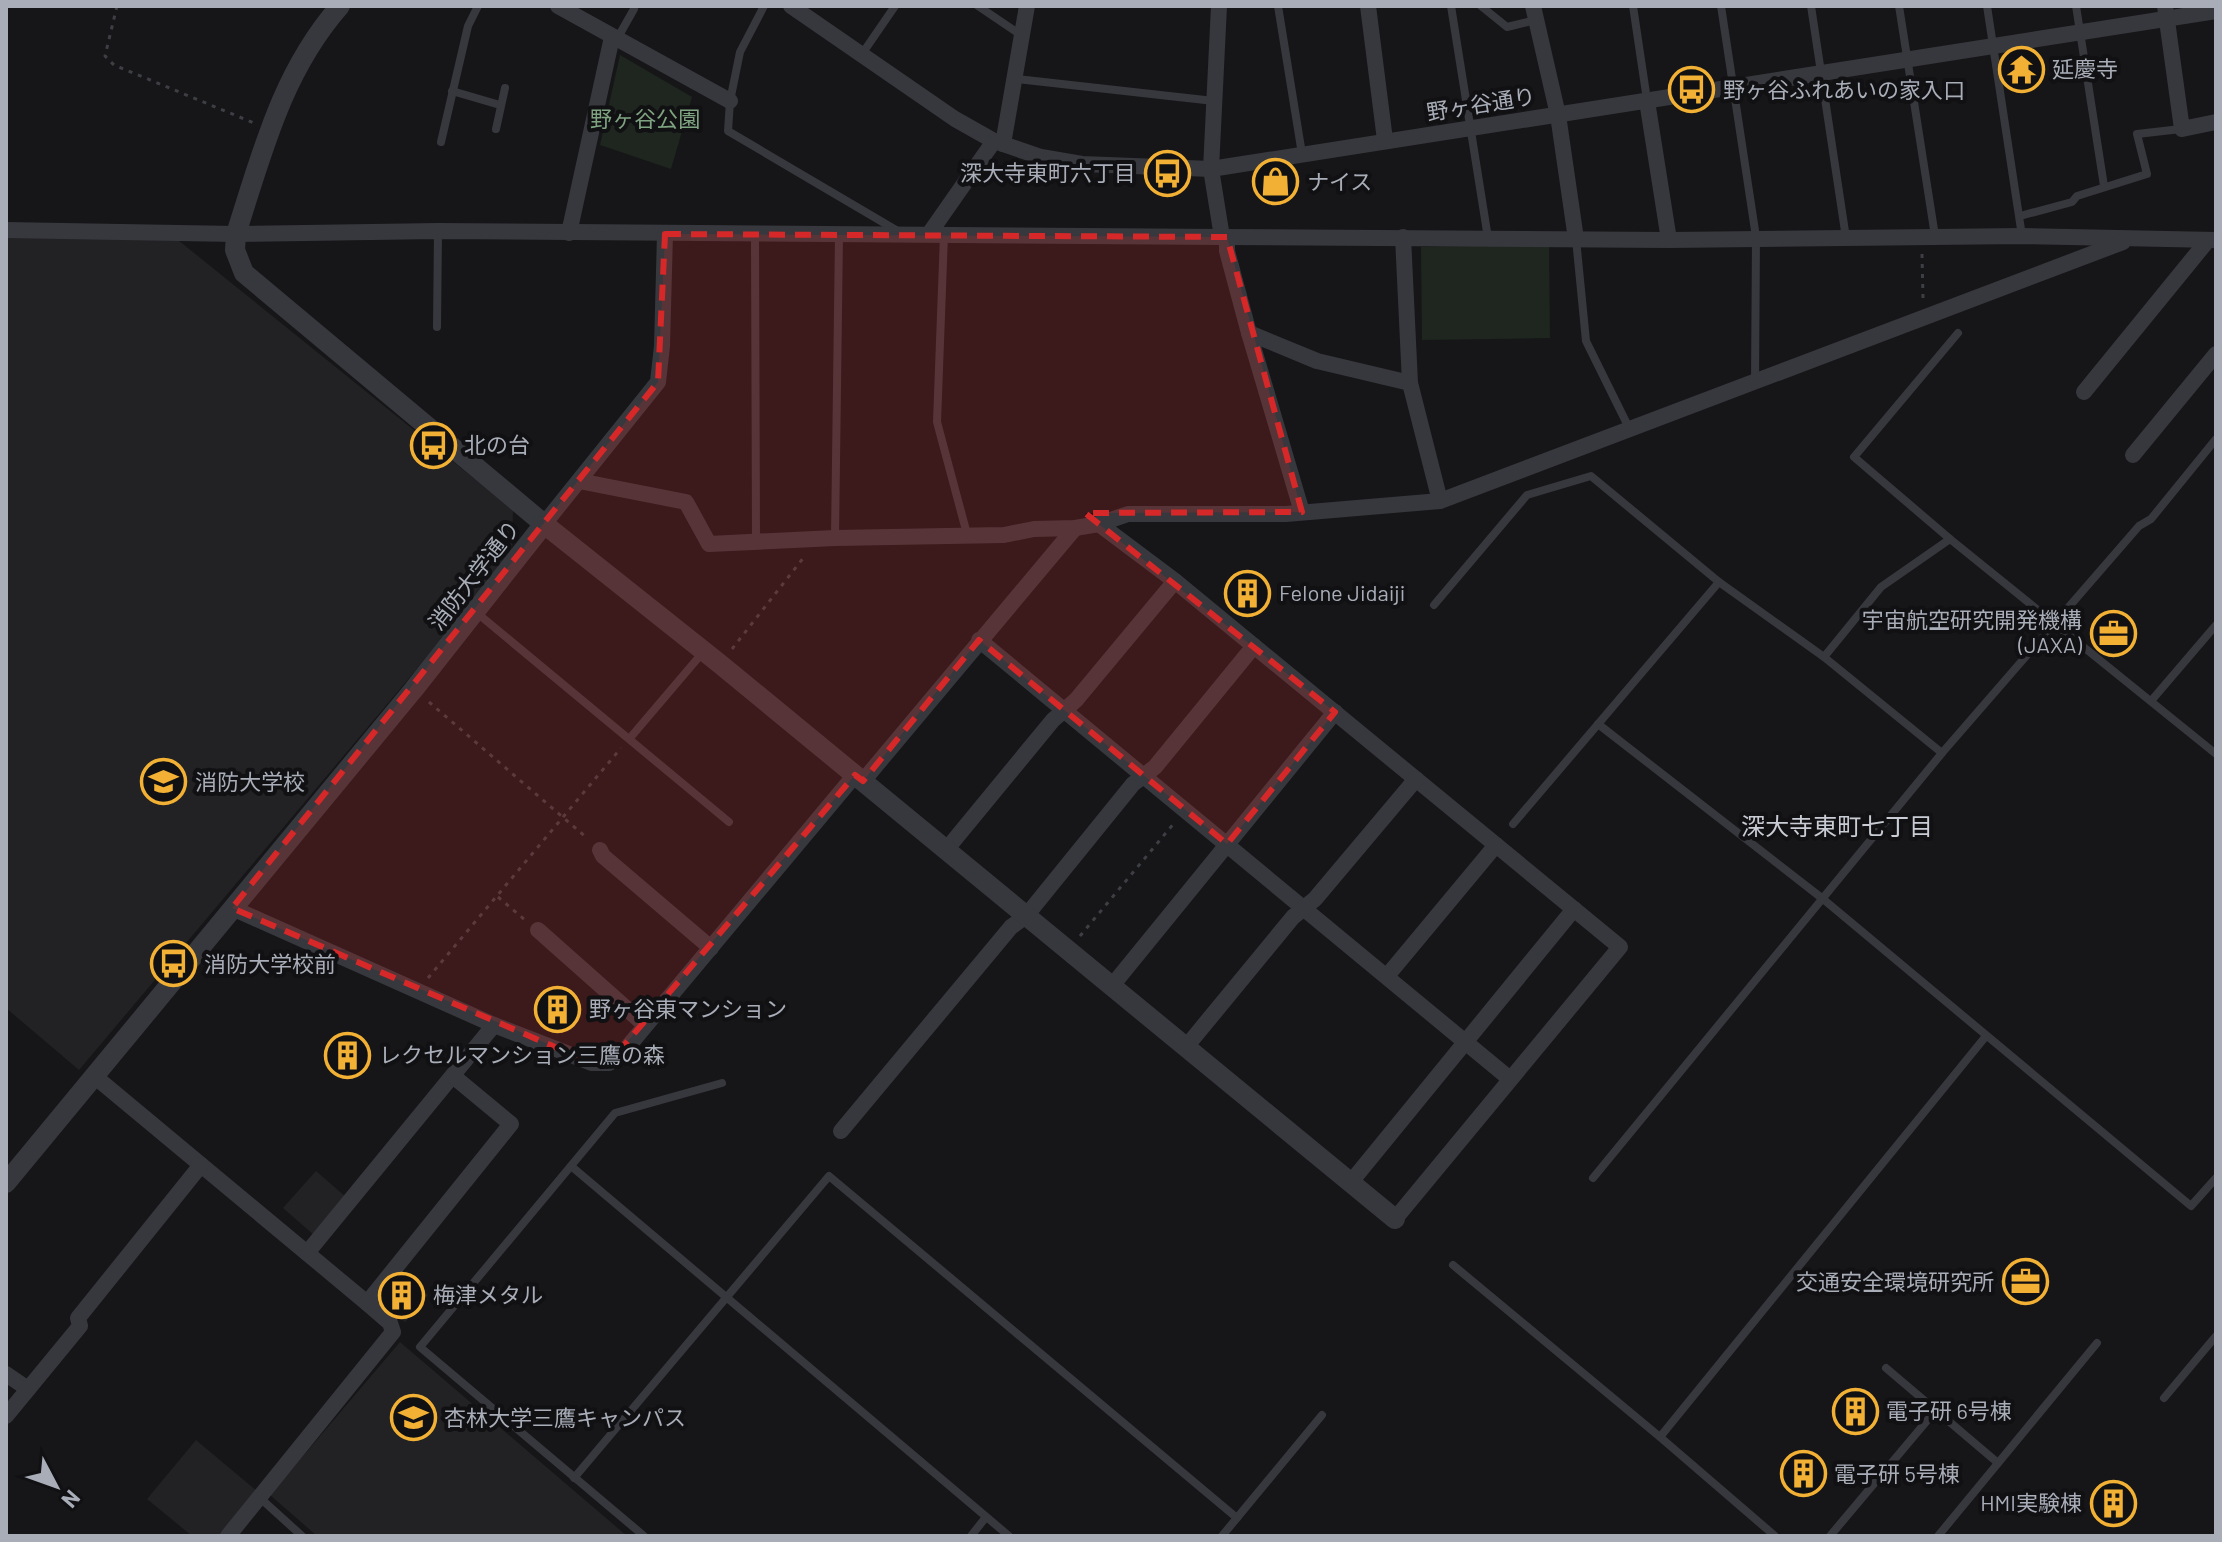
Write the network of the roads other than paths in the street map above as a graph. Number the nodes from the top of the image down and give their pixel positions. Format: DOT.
graph roads {
  1 [pos="340,6"];
  2 [pos="478,6"];
  3 [pos="558,6"];
  4 [pos="764,6"];
  5 [pos="791,6"];
  6 [pos="895,6"];
  7 [pos="978,6"];
  8 [pos="1027,6"];
  9 [pos="1219,6"];
  10 [pos="1278,6"];
  11 [pos="1368,6"];
  12 [pos="1451,6"];
  13 [pos="1481,6"];
  14 [pos="1633,6"];
  15 [pos="1721,6"];
  16 [pos="1811,6"];
  17 [pos="1899,6"];
  18 [pos="1987,6"];
  19 [pos="2076,6"];
  20 [pos="634,9"];
  21 [pos="2216,11"];
  22 [pos="2166,12"];
  23 [pos="1534,13"];
  24 [pos="2080,32"];
  25 [pos="1022,36"];
  26 [pos="614,38"];
  27 [pos="1994,47"];
  28 [pos="862,55"];
  29 [pos="1907,59"];
  30 [pos="1822,74"];
  31 [pos="1017,79"];
  32 [pos="1733,87"];
  33 [pos="505,88"];
  34 [pos="452,91"];
  35 [pos="730,101"];
  36 [pos="1214,101"];
  37 [pos="1647,101"];
  38 [pos="500,105"];
  39 [pos="1558,115"];
  40 [pos="2216,122"];
  41 [pos="496,129"];
  42 [pos="1470,129"];
  43 [pos="2182,129"];
  44 [pos="1385,140"];
  45 [pos="441,142"];
  46 [pos="999,142"];
  47 [pos="1302,155"];
  48 [pos="1211,169"];
  49 [pos="2104,186"];
  50 [pos="2020,216"];
  51 [pos="6,230"];
  52 [pos="438,231"];
  53 [pos="569,233"];
  54 [pos="755,233"];
  55 [pos="236,234"];
  56 [pos="665,234"];
  57 [pos="839,235"];
  58 [pos="903,235"];
  59 [pos="937,235"];
  60 [pos="2022,236"];
  61 [pos="1225,237"];
  62 [pos="1403,237"];
  63 [pos="1756,237"];
  64 [pos="1488,238"];
  65 [pos="1846,238"];
  66 [pos="1928,238"];
  67 [pos="2132,238"];
  68 [pos="1576,239"];
  69 [pos="2213,239"];
  70 [pos="1669,240"];
  71 [pos="437,327"];
  72 [pos="1249,333"];
  73 [pos="1958,333"];
  74 [pos="2216,354"];
  75 [pos="1410,383"];
  76 [pos="1755,383"];
  77 [pos="2084,392"];
  78 [pos="1630,430"];
  79 [pos="2216,439"];
  80 [pos="2133,455"];
  81 [pos="579,481"];
  82 [pos="1440,501"];
  83 [pos="1302,512"];
  84 [pos="544,524"];
  85 [pos="1099,524"];
  86 [pos="1075,528"];
  87 [pos="967,534"];
  88 [pos="827,538"];
  89 [pos="1950,539"];
  90 [pos="756,540"];
  91 [pos="1175,581"];
  92 [pos="1719,582"];
  93 [pos="1434,605"];
  94 [pos="475,612"];
  95 [pos="2054,624"];
  96 [pos="2216,625"];
  97 [pos="979,640"];
  98 [pos="1254,646"];
  99 [pos="712,657"];
  100 [pos="1824,657"];
  101 [pos="2151,701"];
  102 [pos="1064,709"];
  103 [pos="1335,712"];
  104 [pos="1598,724"];
  105 [pos="630,738"];
  106 [pos="1942,753"];
  107 [pos="2216,754"];
  108 [pos="1144,776"];
  109 [pos="859,778"];
  110 [pos="1416,779"];
  111 [pos="729,822"];
  112 [pos="1513,824"];
  113 [pos="1227,844"];
  114 [pos="1496,845"];
  115 [pos="600,850"];
  116 [pos="946,850"];
  117 [pos="1823,899"];
  118 [pos="232,908"];
  119 [pos="1304,908"];
  120 [pos="1574,909"];
  121 [pos="1026,916"];
  122 [pos="538,930"];
  123 [pos="711,948"];
  124 [pos="1387,976"];
  125 [pos="1111,987"];
  126 [pos="494,1025"];
  127 [pos="645,1025"];
  128 [pos="1986,1036"];
  129 [pos="1465,1041"];
  130 [pos="1186,1047"];
  131 [pos="93,1075"];
  132 [pos="453,1076"];
  133 [pos="1510,1079"];
  134 [pos="722,1083"];
  135 [pos="841,1131"];
  136 [pos="201,1165"];
  137 [pos="571,1166"];
  138 [pos="1593,1178"];
  139 [pos="2216,1178"];
  140 [pos="1351,1182"];
  141 [pos="6,1183"];
  142 [pos="1395,1219"];
  143 [pos="307,1253"];
  144 [pos="1453,1265"];
  145 [pos="727,1298"];
  146 [pos="367,1303"];
  147 [pos="2216,1336"];
  148 [pos="2097,1343"];
  149 [pos="1886,1368"];
  150 [pos="6,1374"];
  151 [pos="28,1389"];
  152 [pos="2164,1398"];
  153 [pos="1936,1410"];
  154 [pos="1322,1415"];
  155 [pos="6,1416"];
  156 [pos="1660,1437"];
  157 [pos="1998,1463"];
  158 [pos="574,1478"];
  159 [pos="259,1497"];
  160 [pos="986,1517"];
  161 [pos="1237,1518"];
  162 [pos="228,1536"];
  163 [pos="302,1536"];
  164 [pos="644,1536"];
  165 [pos="971,1536"];
  166 [pos="1009,1536"];
  167 [pos="1223,1536"];
  168 [pos="1775,1536"];
  169 [pos="1830,1536"];
  170 [pos="1938,1536"];
  1 -- 55 [label="street, 消防大学通り"];
  2 -- 34 [label="lane"];
  3 -- 26 [label="street"];
  4 -- 35 [label="lane"];
  5 -- 28 [label="street, 野ヶ谷通り"];
  6 -- 28 [label="lane"];
  7 -- 25 [label="lane"];
  8 -- 25 [label="street"];
  9 -- 36 [label="street"];
  10 -- 47 [label="lane"];
  11 -- 44 [label="street"];
  12 -- 42 [label="lane"];
  13 -- 23 [label="lane"];
  14 -- 37 [label="lane"];
  15 -- 32 [label="lane"];
  16 -- 30 [label="lane"];
  17 -- 29 [label="lane"];
  18 -- 27 [label="lane"];
  19 -- 24 [label="lane"];
  20 -- 26 [label="lane"];
  21 -- 22 [label="street, 野ヶ谷通り"];
  22 -- 24 [label="street, 野ヶ谷通り"];
  22 -- 43 [label="street"];
  23 -- 39 [label="street"];
  24 -- 27 [label="street, 野ヶ谷通り"];
  24 -- 49 [label="lane"];
  25 -- 31 [label="street"];
  26 -- 35 [label="street"];
  26 -- 53 [label="street"];
  27 -- 29 [label="street, 野ヶ谷通り"];
  27 -- 50 [label="lane"];
  28 -- 46 [label="street, 野ヶ谷通り"];
  29 -- 30 [label="street, 野ヶ谷通り"];
  29 -- 66 [label="lane"];
  30 -- 32 [label="street, 野ヶ谷通り"];
  30 -- 65 [label="lane"];
  31 -- 36 [label="lane"];
  31 -- 46 [label="street"];
  32 -- 37 [label="street, 野ヶ谷通り"];
  32 -- 63 [label="lane"];
  33 -- 38 [label="lane"];
  34 -- 38 [label="lane"];
  34 -- 45 [label="lane"];
  35 -- 58 [label="lane"];
  36 -- 48 [label="street"];
  37 -- 39 [label="street, 野ヶ谷通り"];
  37 -- 70 [label="street"];
  38 -- 41 [label="lane"];
  39 -- 42 [label="street, 野ヶ谷通り"];
  39 -- 68 [label="street"];
  40 -- 43 [label="street"];
  42 -- 44 [label="street, 野ヶ谷通り"];
  42 -- 64 [label="lane"];
  43 -- 49 [label="lane"];
  44 -- 47 [label="street, 野ヶ谷通り"];
  46 -- 48 [label="street, 野ヶ谷通り"];
  46 -- 59 [label="street"];
  47 -- 48 [label="street, 野ヶ谷通り"];
  48 -- 61 [label="street"];
  49 -- 50 [label="lane"];
  50 -- 60 [label="lane"];
  51 -- 55 [label="street"];
  52 -- 53 [label="street"];
  52 -- 55 [label="street"];
  52 -- 71 [label="lane"];
  53 -- 56 [label="street"];
  54 -- 56 [label="street"];
  54 -- 57 [label="street"];
  54 -- 90 [label="lane"];
  55 -- 84 [label="street, 消防大学通り"];
  56 -- 81 [label="street"];
  57 -- 58 [label="street"];
  57 -- 88 [label="lane"];
  58 -- 59 [label="street"];
  59 -- 61 [label="street"];
  59 -- 87 [label="lane"];
  60 -- 66 [label="street"];
  60 -- 67 [label="street"];
  61 -- 62 [label="street"];
  61 -- 72 [label="street"];
  62 -- 64 [label="street"];
  62 -- 75 [label="street"];
  63 -- 65 [label="street"];
  63 -- 70 [label="street"];
  63 -- 76 [label="lane"];
  64 -- 68 [label="street"];
  65 -- 66 [label="street"];
  67 -- 69 [label="street"];
  67 -- 76 [label="street"];
  68 -- 70 [label="street"];
  68 -- 78 [label="lane"];
  69 -- 77 [label="street"];
  72 -- 75 [label="street"];
  72 -- 83 [label="street"];
  73 -- 89 [label="lane"];
  74 -- 80 [label="street"];
  75 -- 82 [label="street"];
  76 -- 78 [label="street"];
  78 -- 82 [label="street"];
  79 -- 95 [label="lane"];
  81 -- 84 [label="street"];
  81 -- 90 [label="street"];
  82 -- 83 [label="street"];
  83 -- 85 [label="street"];
  84 -- 94 [label="street, 消防大学通り"];
  84 -- 99 [label="street"];
  85 -- 86 [label="street"];
  85 -- 91 [label="street"];
  86 -- 87 [label="street"];
  86 -- 97 [label="street"];
  87 -- 88 [label="street"];
  88 -- 90 [label="street"];
  89 -- 95 [label="lane"];
  89 -- 100 [label="lane"];
  91 -- 98 [label="street"];
  91 -- 102 [label="street"];
  92 -- 93 [label="lane"];
  92 -- 100 [label="lane"];
  92 -- 104 [label="lane"];
  94 -- 105 [label="lane"];
  94 -- 118 [label="street, 消防大学通り"];
  95 -- 101 [label="lane"];
  95 -- 106 [label="lane"];
  96 -- 101 [label="lane"];
  97 -- 102 [label="street"];
  97 -- 109 [label="street"];
  98 -- 103 [label="street"];
  98 -- 108 [label="street"];
  99 -- 105 [label="lane"];
  99 -- 109 [label="street"];
  100 -- 106 [label="lane"];
  101 -- 107 [label="lane"];
  102 -- 108 [label="street"];
  102 -- 116 [label="street"];
  103 -- 110 [label="street"];
  103 -- 113 [label="street"];
  104 -- 112 [label="lane"];
  104 -- 117 [label="lane"];
  105 -- 111 [label="lane"];
  106 -- 117 [label="lane"];
  108 -- 113 [label="street"];
  108 -- 121 [label="street"];
  109 -- 116 [label="street"];
  109 -- 123 [label="street"];
  110 -- 114 [label="street"];
  110 -- 119 [label="street"];
  113 -- 119 [label="street"];
  113 -- 125 [label="street"];
  114 -- 120 [label="street"];
  114 -- 124 [label="street"];
  115 -- 123 [label="street"];
  116 -- 121 [label="street"];
  117 -- 128 [label="lane"];
  117 -- 138 [label="lane"];
  118 -- 126 [label="street"];
  118 -- 131 [label="street, 消防大学通り"];
  119 -- 124 [label="street"];
  119 -- 130 [label="street"];
  120 -- 129 [label="street"];
  120 -- 133 [label="street"];
  121 -- 125 [label="street"];
  121 -- 135 [label="street"];
  122 -- 127 [label="street"];
  123 -- 127 [label="street"];
  124 -- 129 [label="street"];
  125 -- 130 [label="street"];
  126 -- 127 [label="street"];
  126 -- 132 [label="street"];
  128 -- 139 [label="lane"];
  128 -- 156 [label="lane"];
  129 -- 133 [label="street"];
  129 -- 140 [label="street"];
  130 -- 140 [label="street"];
  131 -- 136 [label="street"];
  131 -- 141 [label="street, 消防大学通り"];
  132 -- 143 [label="street"];
  132 -- 146 [label="street"];
  133 -- 142 [label="street"];
  134 -- 137 [label="lane"];
  136 -- 143 [label="street"];
  136 -- 151 [label="street"];
  137 -- 145 [label="lane"];
  137 -- 158 [label="lane"];
  140 -- 142 [label="street"];
  143 -- 146 [label="street"];
  144 -- 156 [label="lane"];
  145 -- 158 [label="lane"];
  145 -- 160 [label="lane"];
  145 -- 161 [label="lane"];
  146 -- 159 [label="street"];
  147 -- 152 [label="lane"];
  148 -- 157 [label="lane"];
  149 -- 153 [label="lane"];
  150 -- 151 [label="street"];
  151 -- 155 [label="street"];
  153 -- 157 [label="lane"];
  153 -- 169 [label="lane"];
  154 -- 161 [label="lane"];
  156 -- 168 [label="lane"];
  157 -- 170 [label="lane"];
  158 -- 164 [label="lane"];
  159 -- 162 [label="street"];
  159 -- 163 [label="lane"];
  160 -- 165 [label="lane"];
  160 -- 166 [label="lane"];
  161 -- 167 [label="lane"];
}
